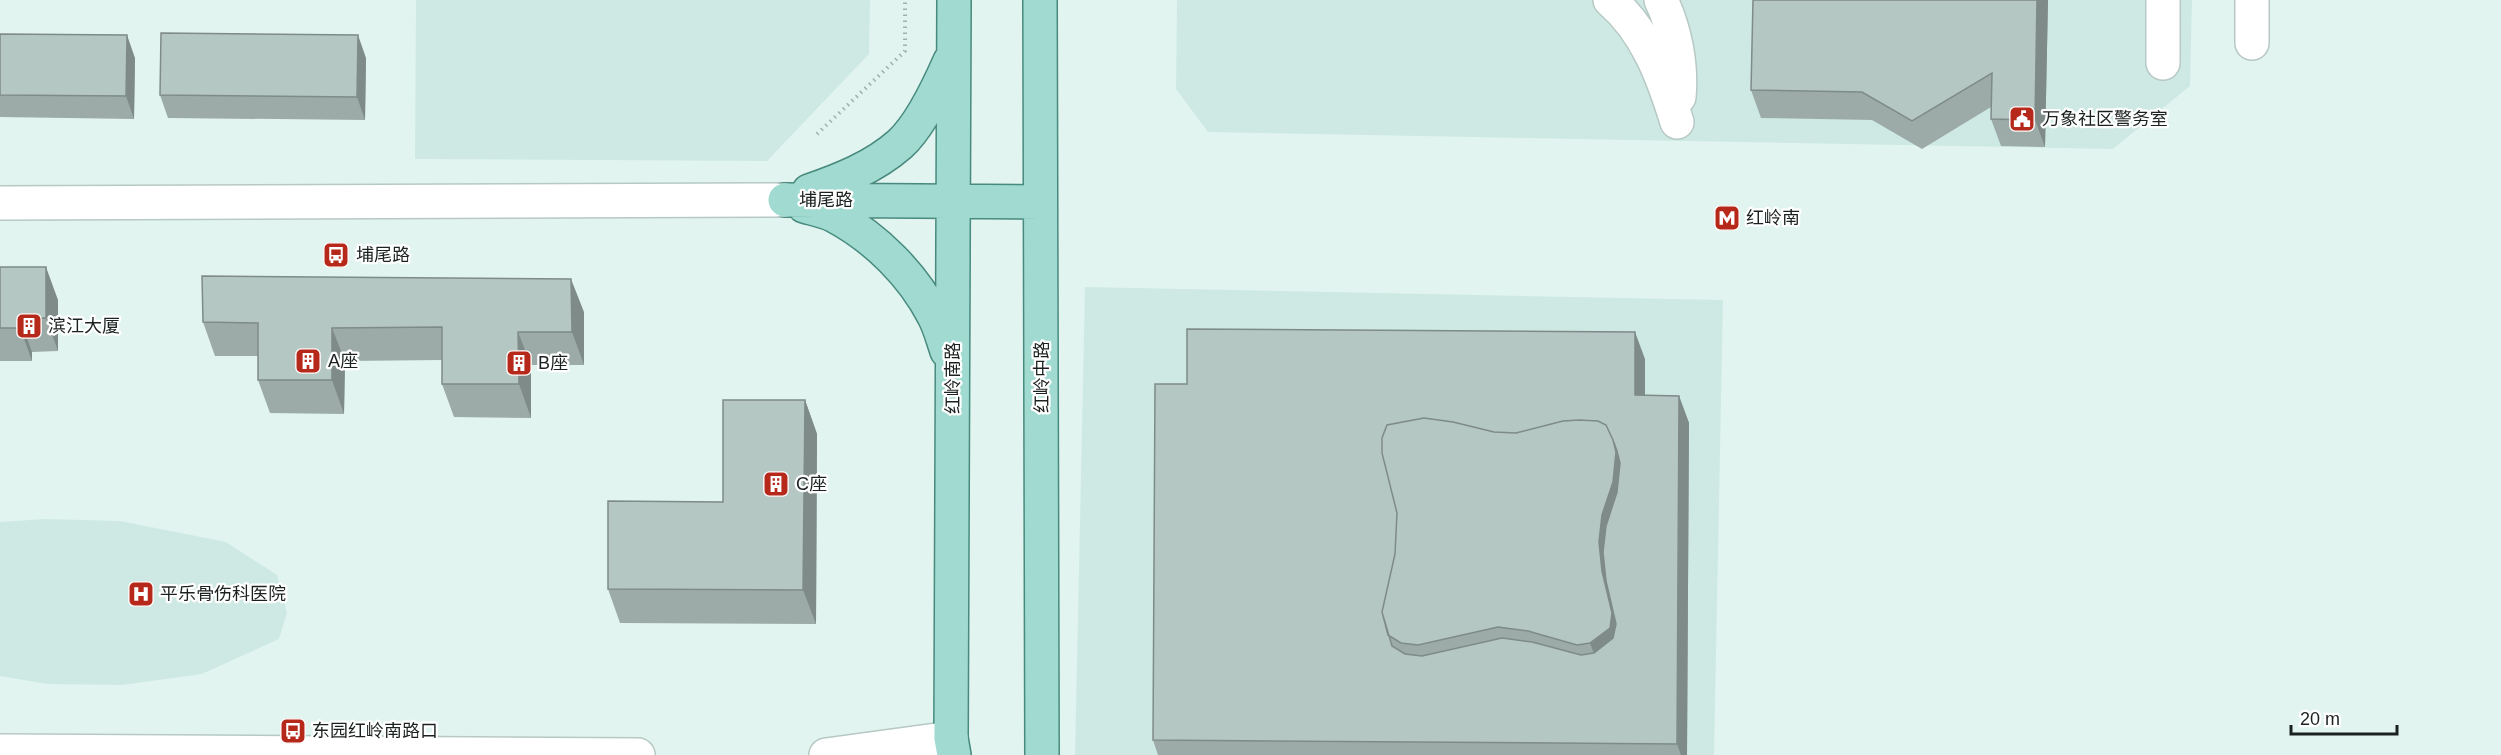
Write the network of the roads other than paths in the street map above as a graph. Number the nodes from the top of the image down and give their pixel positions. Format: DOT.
graph roads {
  1 [pos="954,0"];
  2 [pos="1040,0"];
  3 [pos="1610,0"];
  4 [pos="1661,0"];
  5 [pos="2163,0"];
  6 [pos="2252,0"];
  7 [pos="2252,43"];
  8 [pos="953,54"];
  9 [pos="2163,63"];
  10 [pos="785,200"];
  11 [pos="953,201"];
  12 [pos="1040,202"];
  13 [pos="0,203"];
  14 [pos="953,366"];
  15 [pos="0,751"];
  16 [pos="948,751"];
  17 [pos="209,754"];
  18 [pos="638,755"];
  19 [pos="826,755"];
  20 [pos="1042,755"];
  1 -- 8 [label="main road, 红岭南路"];
  2 -- 12 [label="main road, 红岭中路"];
  3 -- 4 [label="street"];
  5 -- 9 [label="street"];
  6 -- 7 [label="street"];
  8 -- 10 [label="main road"];
  8 -- 11 [label="main road, 红岭南路"];
  10 -- 11 [label="main road, 埔尾路"];
  10 -- 13 [label="street, 埔尾路"];
  10 -- 14 [label="main road"];
  11 -- 12 [label="main road, 埔尾路"];
  11 -- 14 [label="main road, 红岭南路"];
  12 -- 20 [label="main road, 红岭中路"];
  14 -- 16 [label="main road, 红岭南路"];
  15 -- 17 [label="street"];
  16 -- 19 [label="street"];
  17 -- 18 [label="street"];
}
